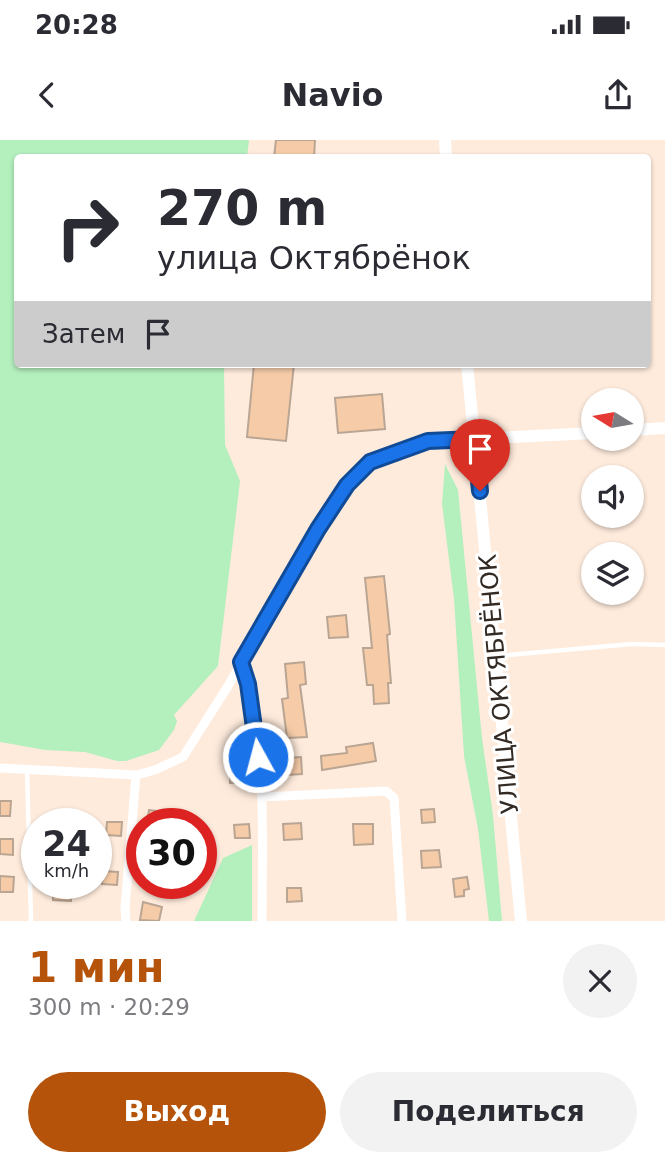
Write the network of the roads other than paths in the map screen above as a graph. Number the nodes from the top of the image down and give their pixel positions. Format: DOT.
graph roads {
  1 [pos="467,368"];
  2 [pos="665,428"];
  3 [pos="644,429"];
  4 [pos="581,434"];
  5 [pos="475,439"];
  6 [pos="665,645"];
  7 [pos="496,656"];
  8 [pos="241,662"];
  9 [pos="0,768"];
  10 [pos="27,769"];
  11 [pos="136,775"];
  12 [pos="262,797"];
  13 [pos="31,921"];
  14 [pos="127,921"];
  15 [pos="262,921"];
  16 [pos="402,921"];
  17 [pos="521,921"];
  1 -- 5 [label="street, УЛИЦА ОКТЯБРЁНОК"];
  2 -- 3 [label="street"];
  4 -- 5 [label="street"];
  5 -- 7 [label="street, УЛИЦА ОКТЯБРЁНОК"];
  5 -- 8 [label="street"];
  6 -- 7 [label="lane"];
  7 -- 17 [label="street, УЛИЦА ОКТЯБРЁНОК"];
  8 -- 11 [label="street"];
  8 -- 12 [label="street"];
  9 -- 10 [label="street"];
  10 -- 11 [label="street"];
  10 -- 13 [label="lane"];
  11 -- 14 [label="street"];
  12 -- 15 [label="street"];
  12 -- 16 [label="street"];
}
